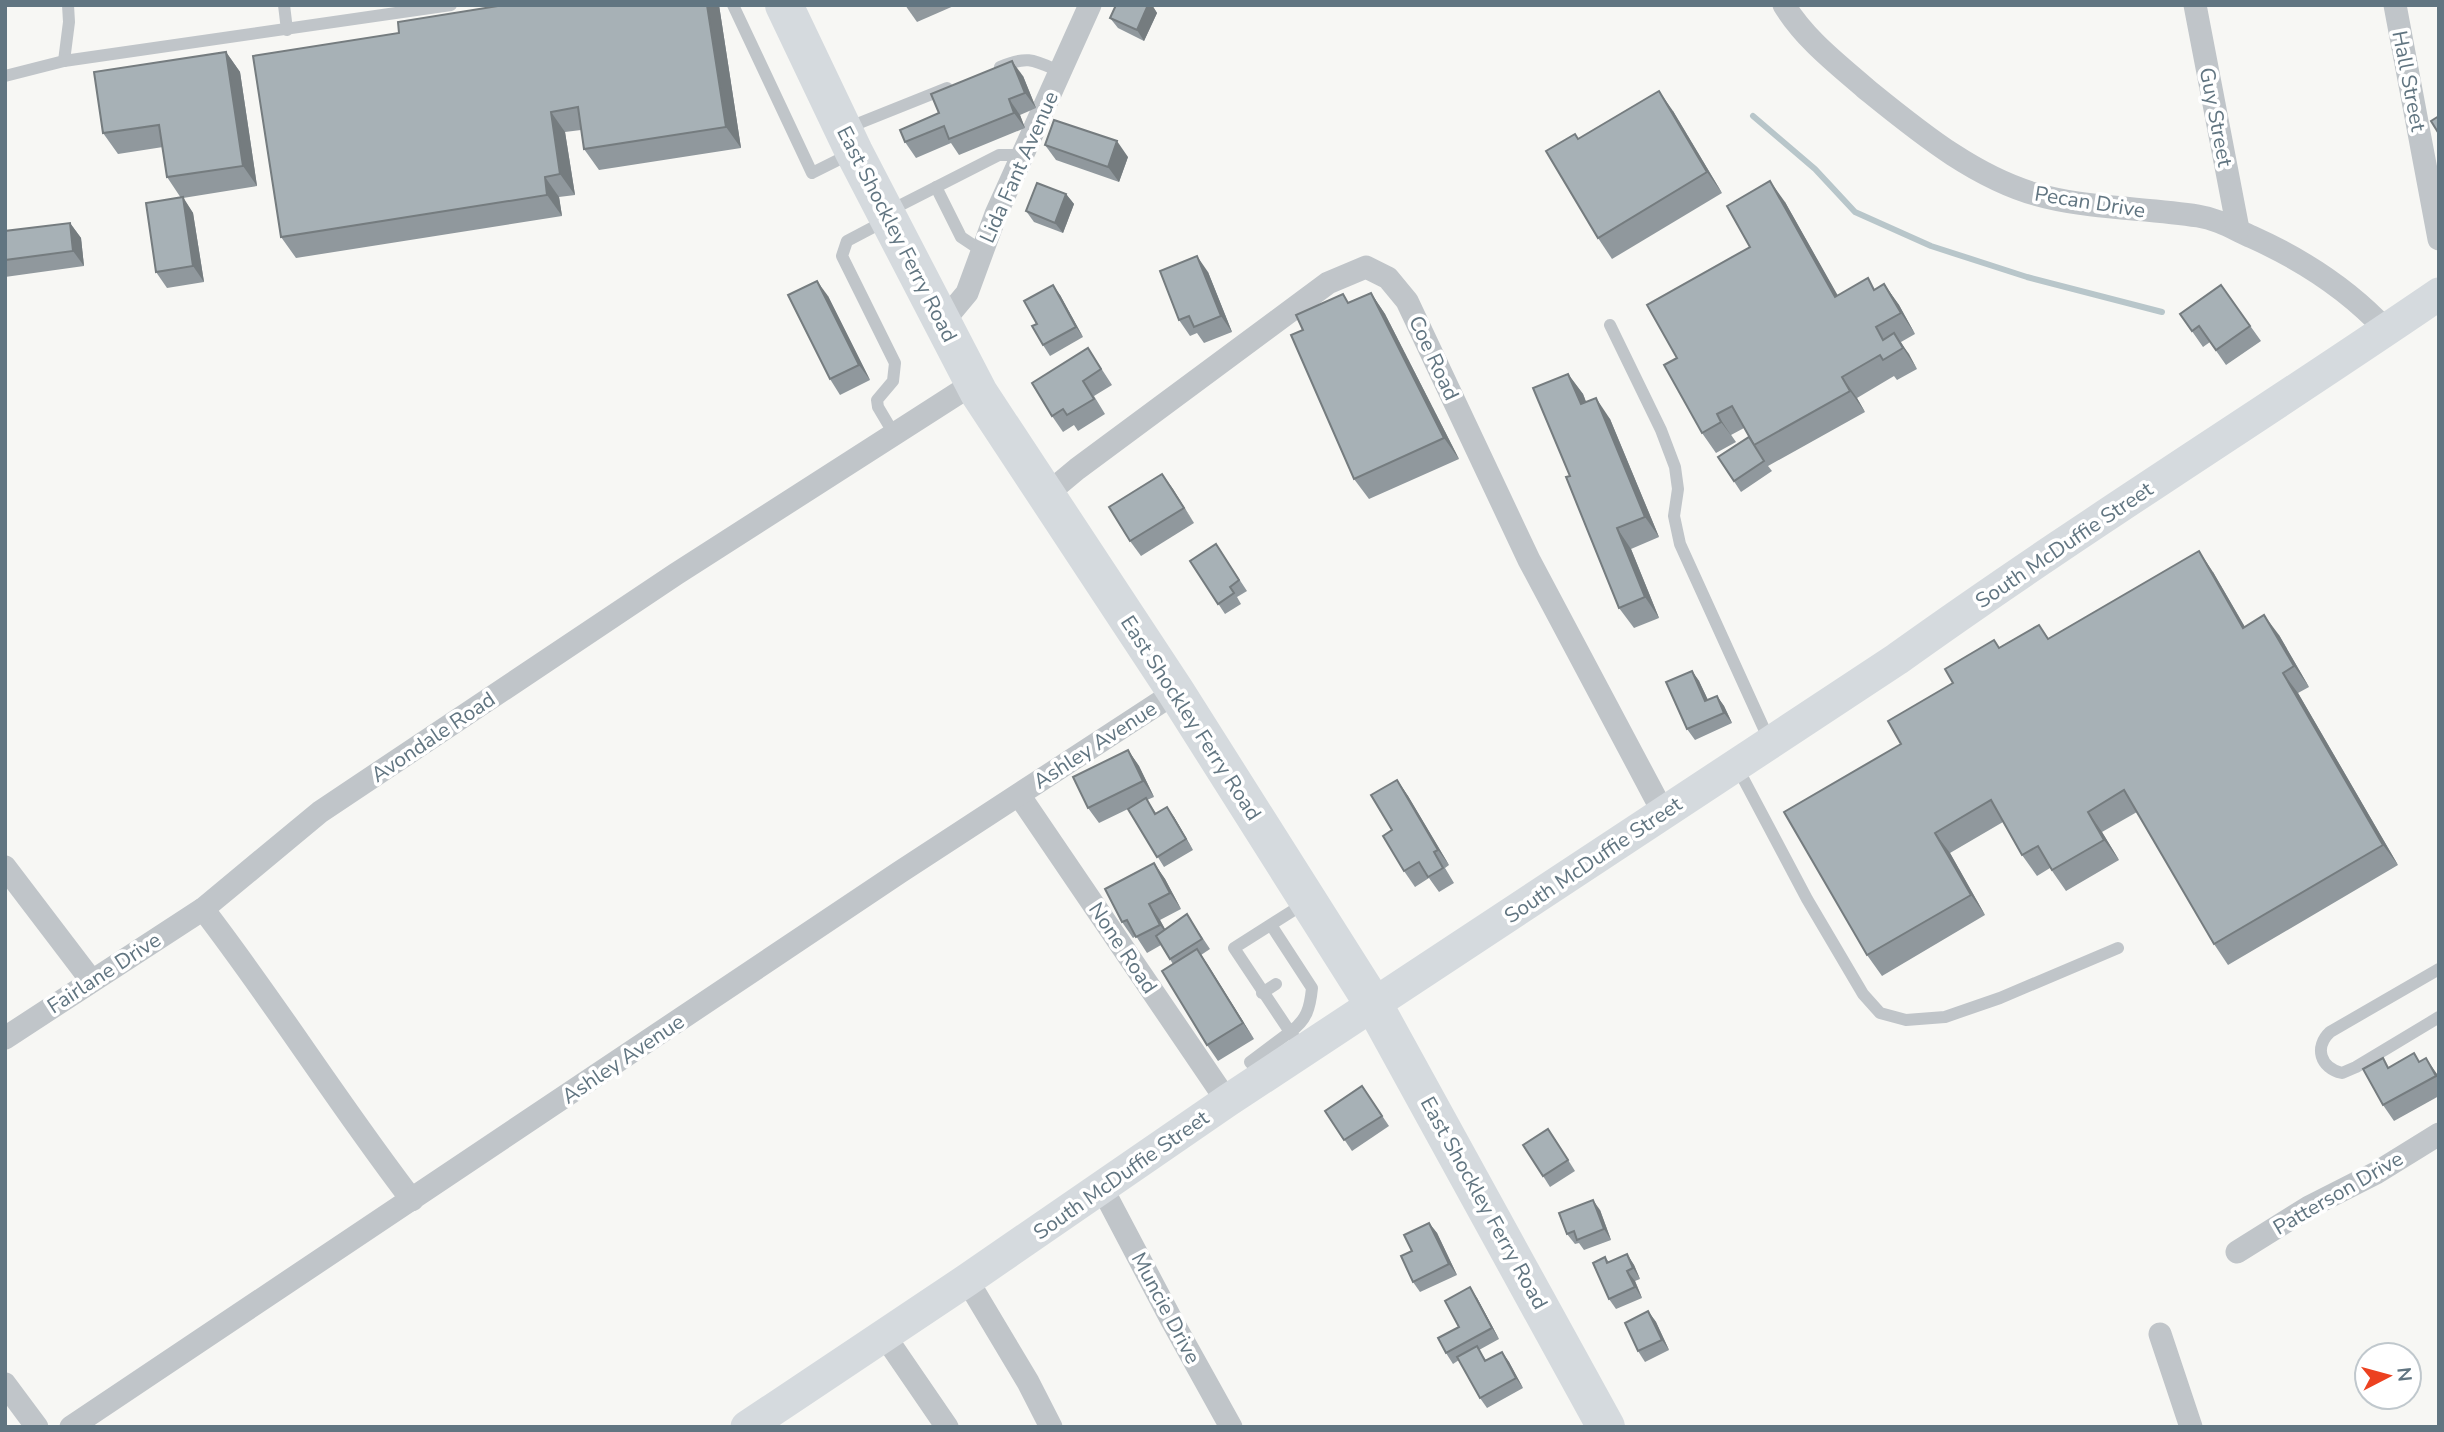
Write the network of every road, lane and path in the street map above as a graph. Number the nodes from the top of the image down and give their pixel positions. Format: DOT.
graph roads {
  1 [pos="68,5"];
  2 [pos="284,5"];
  3 [pos="451,5"];
  4 [pos="733,5"];
  5 [pos="784,5"];
  6 [pos="1090,5"];
  7 [pos="1784,5"];
  8 [pos="2195,5"];
  9 [pos="2395,5"];
  10 [pos="287,30"];
  11 [pos="64,61"];
  12 [pos="994,69"];
  13 [pos="1061,72"];
  14 [pos="5,76"];
  15 [pos="956,85"];
  16 [pos="849,141"];
  17 [pos="1024,155"];
  18 [pos="936,187"];
  19 [pos="887,216"];
  20 [pos="2238,229"];
  21 [pos="2439,239"];
  22 [pos="982,251"];
  23 [pos="2439,294"];
  24 [pos="942,323"];
  25 [pos="1610,325"];
  26 [pos="2386,330"];
  27 [pos="974,383"];
  28 [pos="894,434"];
  29 [pos="1047,494"];
  30 [pos="1176,692"];
  31 [pos="1770,743"];
  32 [pos="1736,765"];
  33 [pos="1019,795"];
  34 [pos="1664,814"];
  35 [pos="5,867"];
  36 [pos="1308,901"];
  37 [pos="203,909"];
  38 [pos="1270,925"];
  39 [pos="2118,947"];
  40 [pos="2439,970"];
  41 [pos="91,980"];
  42 [pos="1276,984"];
  43 [pos="1262,993"];
  44 [pos="1374,1005"];
  45 [pos="2439,1017"];
  46 [pos="5,1038"];
  47 [pos="1297,1042"];
  48 [pos="1227,1101"];
  49 [pos="2439,1134"];
  50 [pos="1102,1188"];
  51 [pos="412,1200"];
  52 [pos="2237,1252"];
  53 [pos="967,1280"];
  54 [pos="2160,1334"];
  55 [pos="884,1335"];
  56 [pos="5,1384"];
  57 [pos="37,1427"];
  58 [pos="71,1427"];
  59 [pos="747,1427"];
  60 [pos="947,1427"];
  61 [pos="1051,1427"];
  62 [pos="1231,1427"];
  63 [pos="1606,1427"];
  64 [pos="2191,1427"];
  1 -- 11 [label="lane"];
  2 -- 10 [label="lane"];
  3 -- 10 [label="lane"];
  4 -- 16 [label="lane"];
  5 -- 16 [label="highway, East Shockley Ferry Road"];
  6 -- 13 [label="street, Lida Fant Avenue"];
  7 -- 20 [label="street, Pecan Drive"];
  8 -- 20 [label="street, Guy Street"];
  9 -- 21 [label="street, Hall Street"];
  10 -- 11 [label="lane"];
  11 -- 14 [label="lane"];
  12 -- 13 [label="lane"];
  13 -- 17 [label="street, Lida Fant Avenue"];
  15 -- 16 [label="lane"];
  16 -- 19 [label="highway, East Shockley Ferry Road"];
  17 -- 18 [label="lane"];
  17 -- 22 [label="street, Lida Fant Avenue"];
  18 -- 19 [label="lane"];
  18 -- 22 [label="lane"];
  19 -- 24 [label="highway, East Shockley Ferry Road"];
  19 -- 28 [label="lane"];
  20 -- 26 [label="street, Pecan Drive"];
  22 -- 24 [label="street, Lida Fant Avenue"];
  23 -- 26 [label="street, South McDuffie Street"];
  24 -- 27 [label="highway, East Shockley Ferry Road"];
  25 -- 31 [label="lane"];
  26 -- 31 [label="street, South McDuffie Street"];
  27 -- 28 [label="street, Avondale Road"];
  27 -- 29 [label="highway, East Shockley Ferry Road"];
  28 -- 37 [label="street, Avondale Road"];
  29 -- 30 [label="highway, East Shockley Ferry Road"];
  29 -- 34 [label="street, Coe Road"];
  30 -- 33 [label="street, Ashley Avenue"];
  30 -- 36 [label="highway, East Shockley Ferry Road"];
  31 -- 32 [label="street, South McDuffie Street"];
  32 -- 34 [label="street, South McDuffie Street"];
  32 -- 39 [label="lane"];
  33 -- 48 [label="street, None Road"];
  33 -- 51 [label="street, Ashley Avenue"];
  34 -- 44 [label="street, South McDuffie Street"];
  35 -- 41 [label="street"];
  36 -- 38 [label="lane"];
  36 -- 44 [label="highway, East Shockley Ferry Road"];
  37 -- 41 [label="street, Fairlane Drive"];
  37 -- 51 [label="street"];
  38 -- 43 [label="lane"];
  38 -- 47 [label="lane"];
  40 -- 45 [label="lane"];
  41 -- 46 [label="street, Fairlane Drive"];
  42 -- 43 [label="lane"];
  43 -- 47 [label="lane"];
  44 -- 47 [label="street, South McDuffie Street"];
  44 -- 63 [label="highway, East Shockley Ferry Road"];
  47 -- 48 [label="street, South McDuffie Street"];
  48 -- 50 [label="street, South McDuffie Street"];
  49 -- 52 [label="street, Patterson Drive"];
  50 -- 53 [label="street, South McDuffie Street"];
  50 -- 62 [label="street, Muncie Drive"];
  51 -- 58 [label="street, Ashley Avenue"];
  53 -- 55 [label="street, South McDuffie Street"];
  53 -- 61 [label="street"];
  54 -- 64 [label="street"];
  55 -- 59 [label="street, South McDuffie Street"];
  55 -- 60 [label="street"];
  56 -- 57 [label="street"];
}
